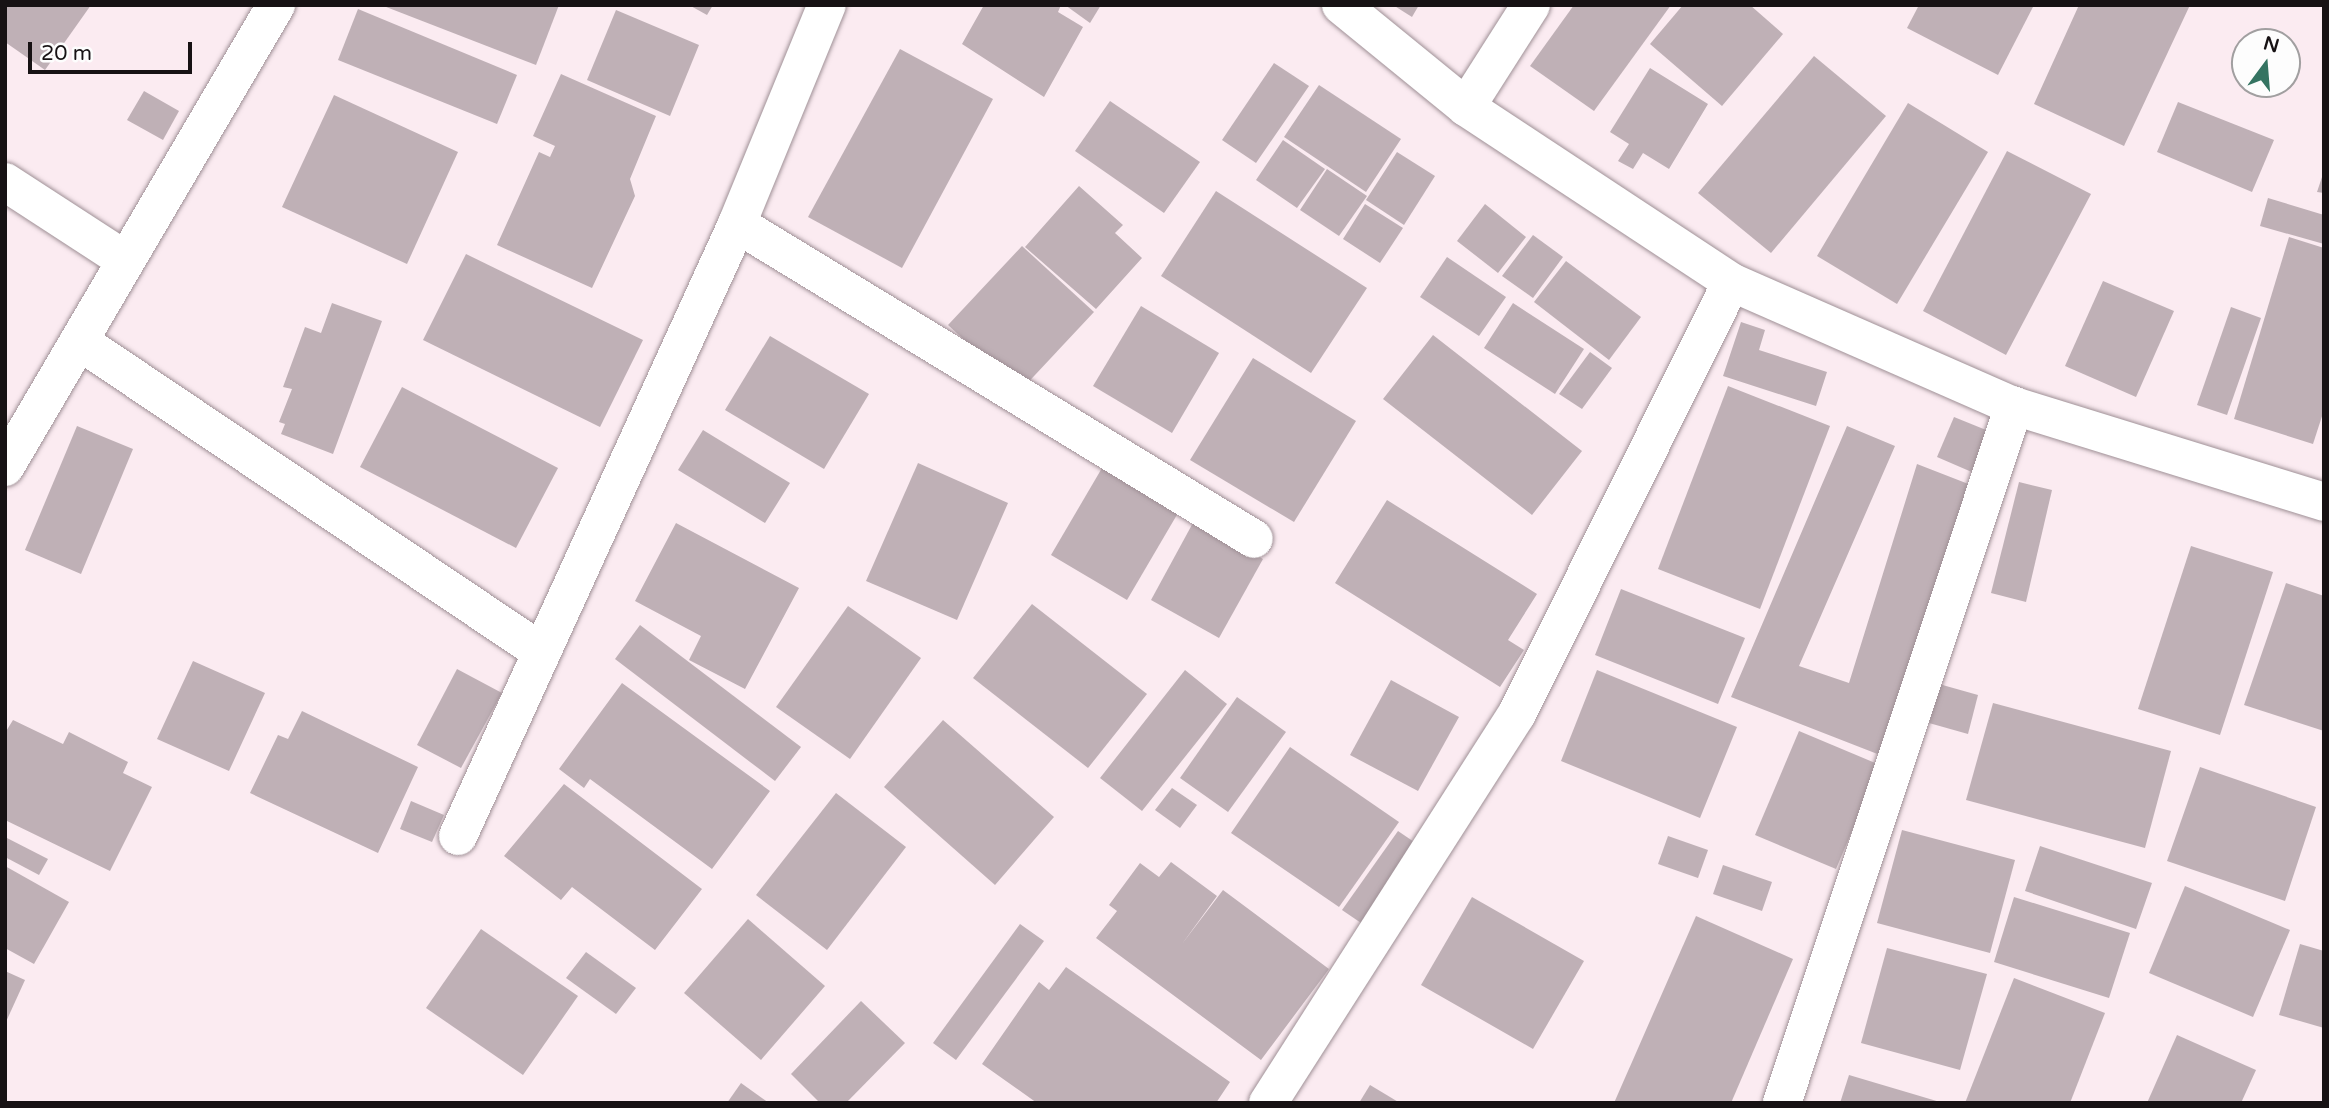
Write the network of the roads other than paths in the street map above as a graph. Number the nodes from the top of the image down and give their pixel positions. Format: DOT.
graph roads {
  1 [pos="276,5"];
  2 [pos="827,5"];
  3 [pos="1341,5"];
  4 [pos="1531,5"];
  5 [pos="1466,107"];
  6 [pos="5,182"];
  7 [pos="737,224"];
  8 [pos="125,261"];
  9 [pos="1731,282"];
  10 [pos="79,341"];
  11 [pos="2014,406"];
  12 [pos="5,467"];
  13 [pos="2324,502"];
  14 [pos="1254,539"];
  15 [pos="540,651"];
  16 [pos="458,836"];
  17 [pos="1268,1103"];
  18 [pos="1782,1103"];
  1 -- 8 [label="street"];
  2 -- 7 [label="street"];
  3 -- 5 [label="street"];
  4 -- 5 [label="street"];
  5 -- 9 [label="street"];
  6 -- 8 [label="street"];
  7 -- 14 [label="street"];
  7 -- 15 [label="street"];
  8 -- 10 [label="street"];
  9 -- 11 [label="street"];
  9 -- 17 [label="street"];
  10 -- 12 [label="street"];
  10 -- 15 [label="street"];
  11 -- 13 [label="street"];
  11 -- 18 [label="street"];
  15 -- 16 [label="street"];
}
